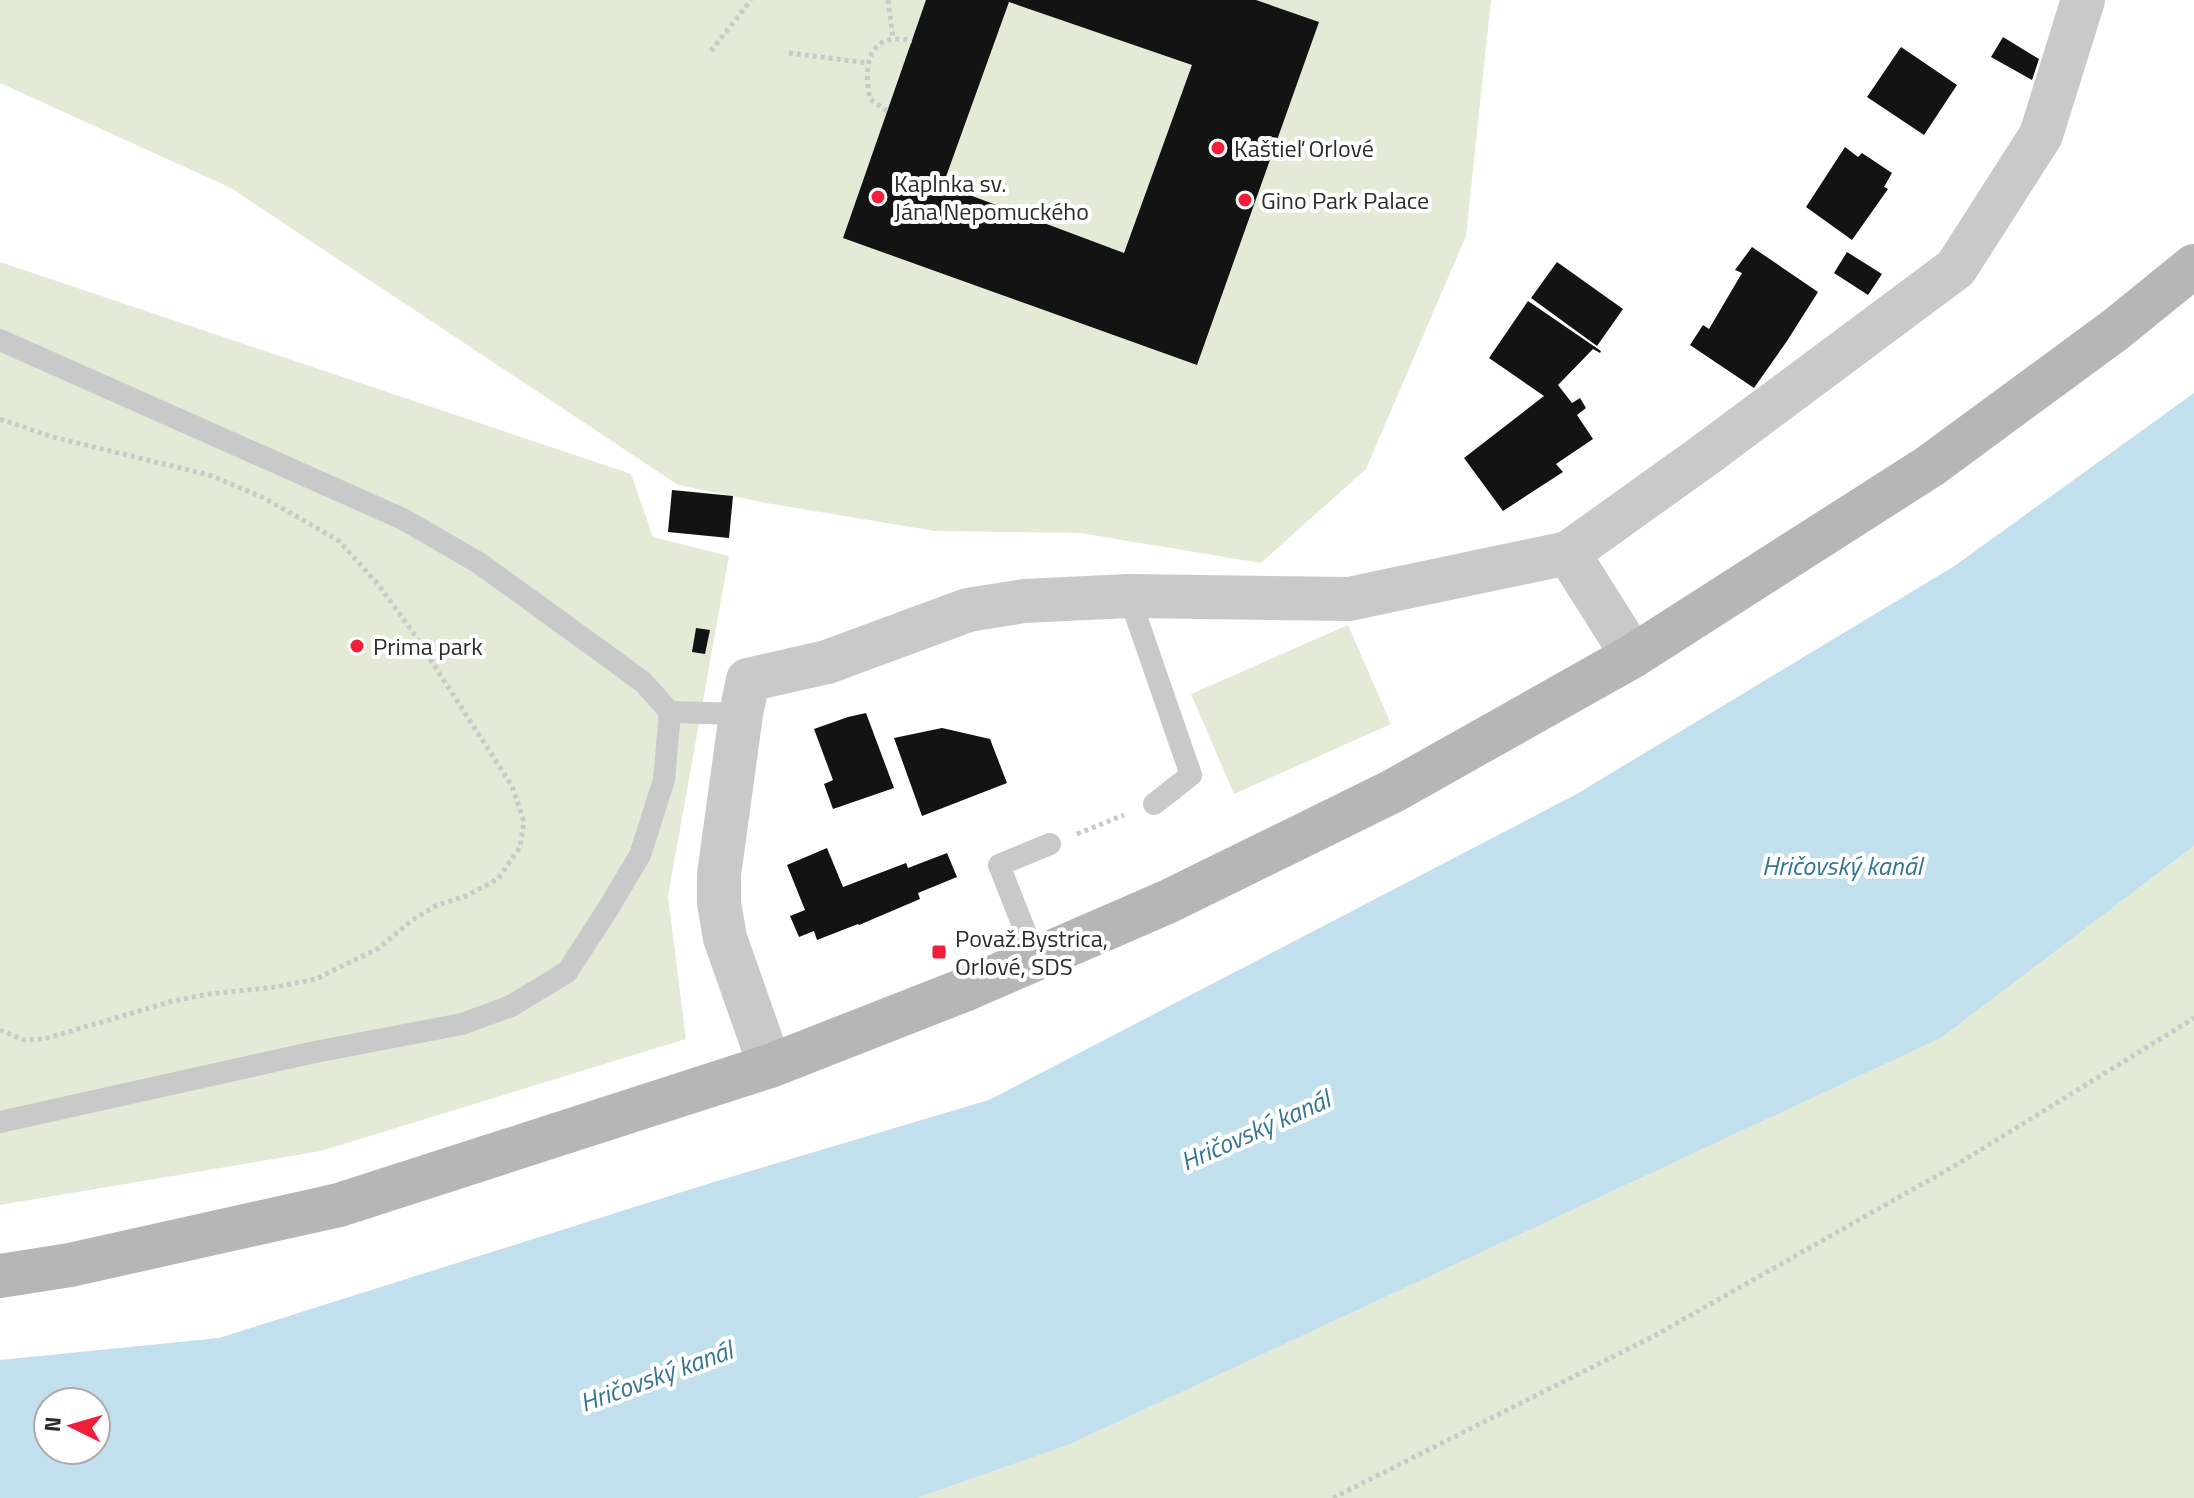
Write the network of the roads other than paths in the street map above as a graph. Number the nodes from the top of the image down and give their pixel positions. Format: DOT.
graph roads {
  1 [pos="2083,0"];
  2 [pos="2194,266"];
  3 [pos="0,340"];
  4 [pos="1568,553"];
  5 [pos="1129,596"];
  6 [pos="1633,656"];
  7 [pos="670,712"];
  8 [pos="741,714"];
  9 [pos="1154,804"];
  10 [pos="1050,844"];
  11 [pos="1036,959"];
  12 [pos="770,1066"];
  13 [pos="0,1122"];
  14 [pos="0,1276"];
  1 -- 4 [label="street"];
  2 -- 6 [label="main road"];
  3 -- 7 [label="lane"];
  4 -- 5 [label="street"];
  4 -- 6 [label="street"];
  5 -- 8 [label="street"];
  5 -- 9 [label="lane"];
  6 -- 11 [label="main road"];
  7 -- 8 [label="lane"];
  7 -- 13 [label="lane"];
  8 -- 12 [label="street"];
  10 -- 11 [label="lane"];
  11 -- 12 [label="main road"];
  12 -- 14 [label="main road"];
}
